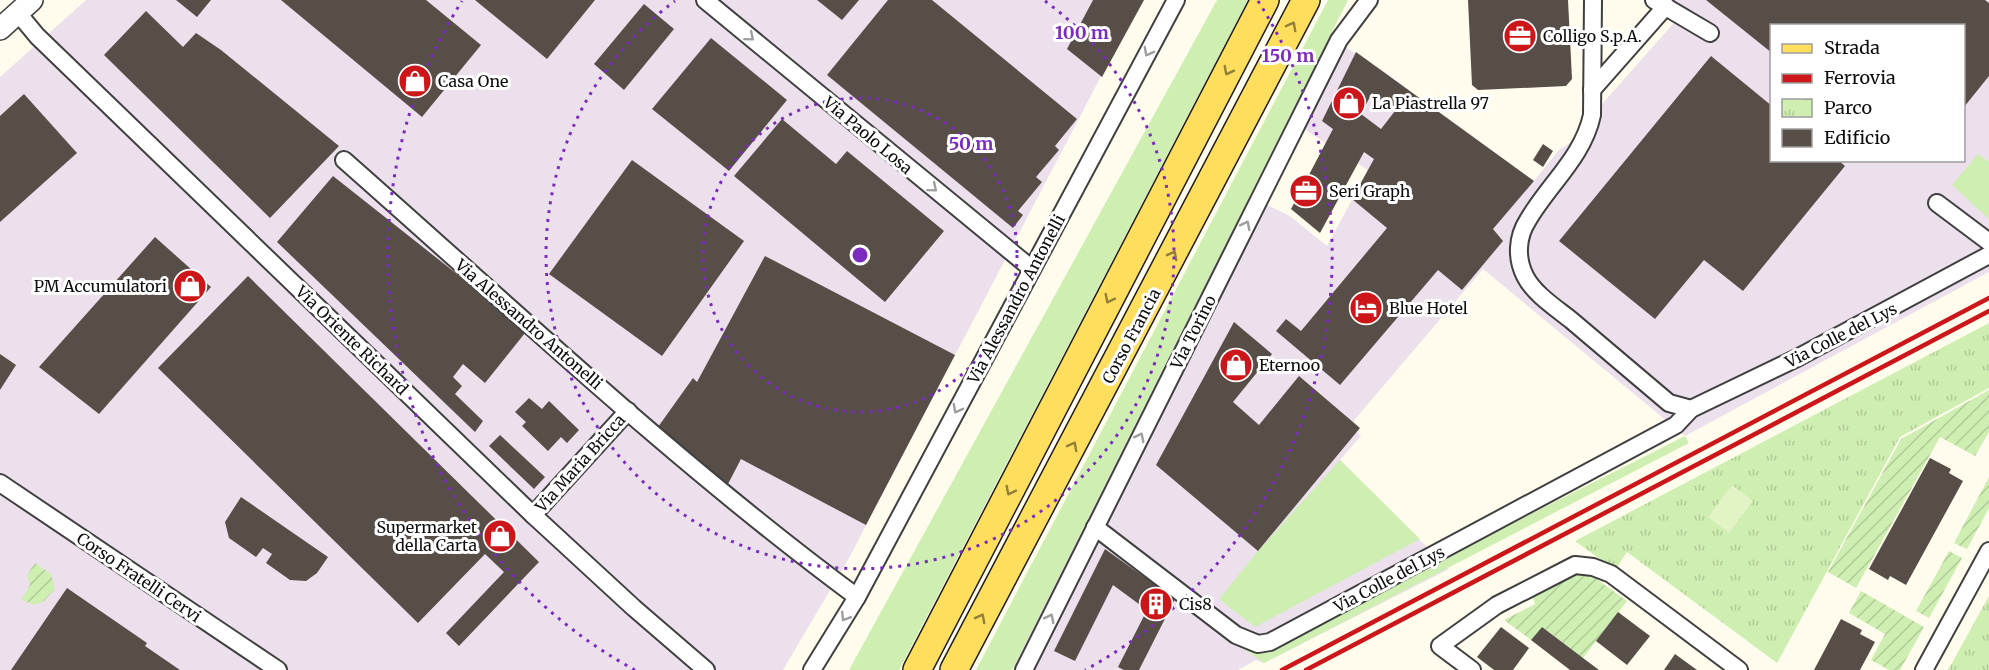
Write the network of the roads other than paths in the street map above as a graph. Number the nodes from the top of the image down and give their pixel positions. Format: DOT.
graph roads {
  1 [pos="705,0"];
  2 [pos="1176,0"];
  3 [pos="1264,0"];
  4 [pos="1306,0"];
  5 [pos="1369,0"];
  6 [pos="1593,0"];
  7 [pos="1660,3"];
  8 [pos="19,4"];
  9 [pos="0,29"];
  10 [pos="1710,33"];
  11 [pos="1592,90"];
  12 [pos="344,160"];
  13 [pos="1937,203"];
  14 [pos="1989,242"];
  15 [pos="1989,255"];
  16 [pos="1032,269"];
  17 [pos="1691,409"];
  18 [pos="628,411"];
  19 [pos="0,483"];
  20 [pos="533,515"];
  21 [pos="1095,527"];
  22 [pos="1989,551"];
  23 [pos="857,597"];
  24 [pos="278,670"];
  25 [pos="706,670"];
  26 [pos="812,670"];
  27 [pos="917,670"];
  28 [pos="954,670"];
  29 [pos="1024,670"];
  30 [pos="1472,670"];
  31 [pos="1739,670"];
  32 [pos="1924,670"];
  1 -- 16 [label="street, Via Paolo Losa, one-way"];
  2 -- 16 [label="street, Via Alessandro Antonelli, one-way"];
  3 -- 27 [label="main road, one-way"];
  28 -- 4 [label="main road, Corso Francia, one-way"];
  21 -- 5 [label="street, Via Torino, one-way"];
  6 -- 11 [label="street"];
  7 -- 10 [label="street"];
  7 -- 11 [label="street"];
  8 -- 9 [label="street"];
  8 -- 20 [label="street, Via Oriente Richard"];
  11 -- 17 [label="street"];
  12 -- 18 [label="street, Via Alessandro Antonelli"];
  13 -- 14 [label="street"];
  15 -- 17 [label="street, Via Colle del Lys"];
  16 -- 23 [label="street, Via Alessandro Antonelli, one-way"];
  17 -- 21 [label="street, Via Colle del Lys"];
  18 -- 20 [label="street, Via Maria Bricca"];
  18 -- 23 [label="street, Via Alessandro Antonelli"];
  19 -- 24 [label="street, Corso Fratelli Cervi"];
  20 -- 25 [label="street, Via Oriente Richard"];
  29 -- 21 [label="street, Via Torino, one-way"];
  22 -- 32 [label="street"];
  23 -- 26 [label="street, Via Alessandro Antonelli, one-way"];
  30 -- 31 [label="street"];
}
